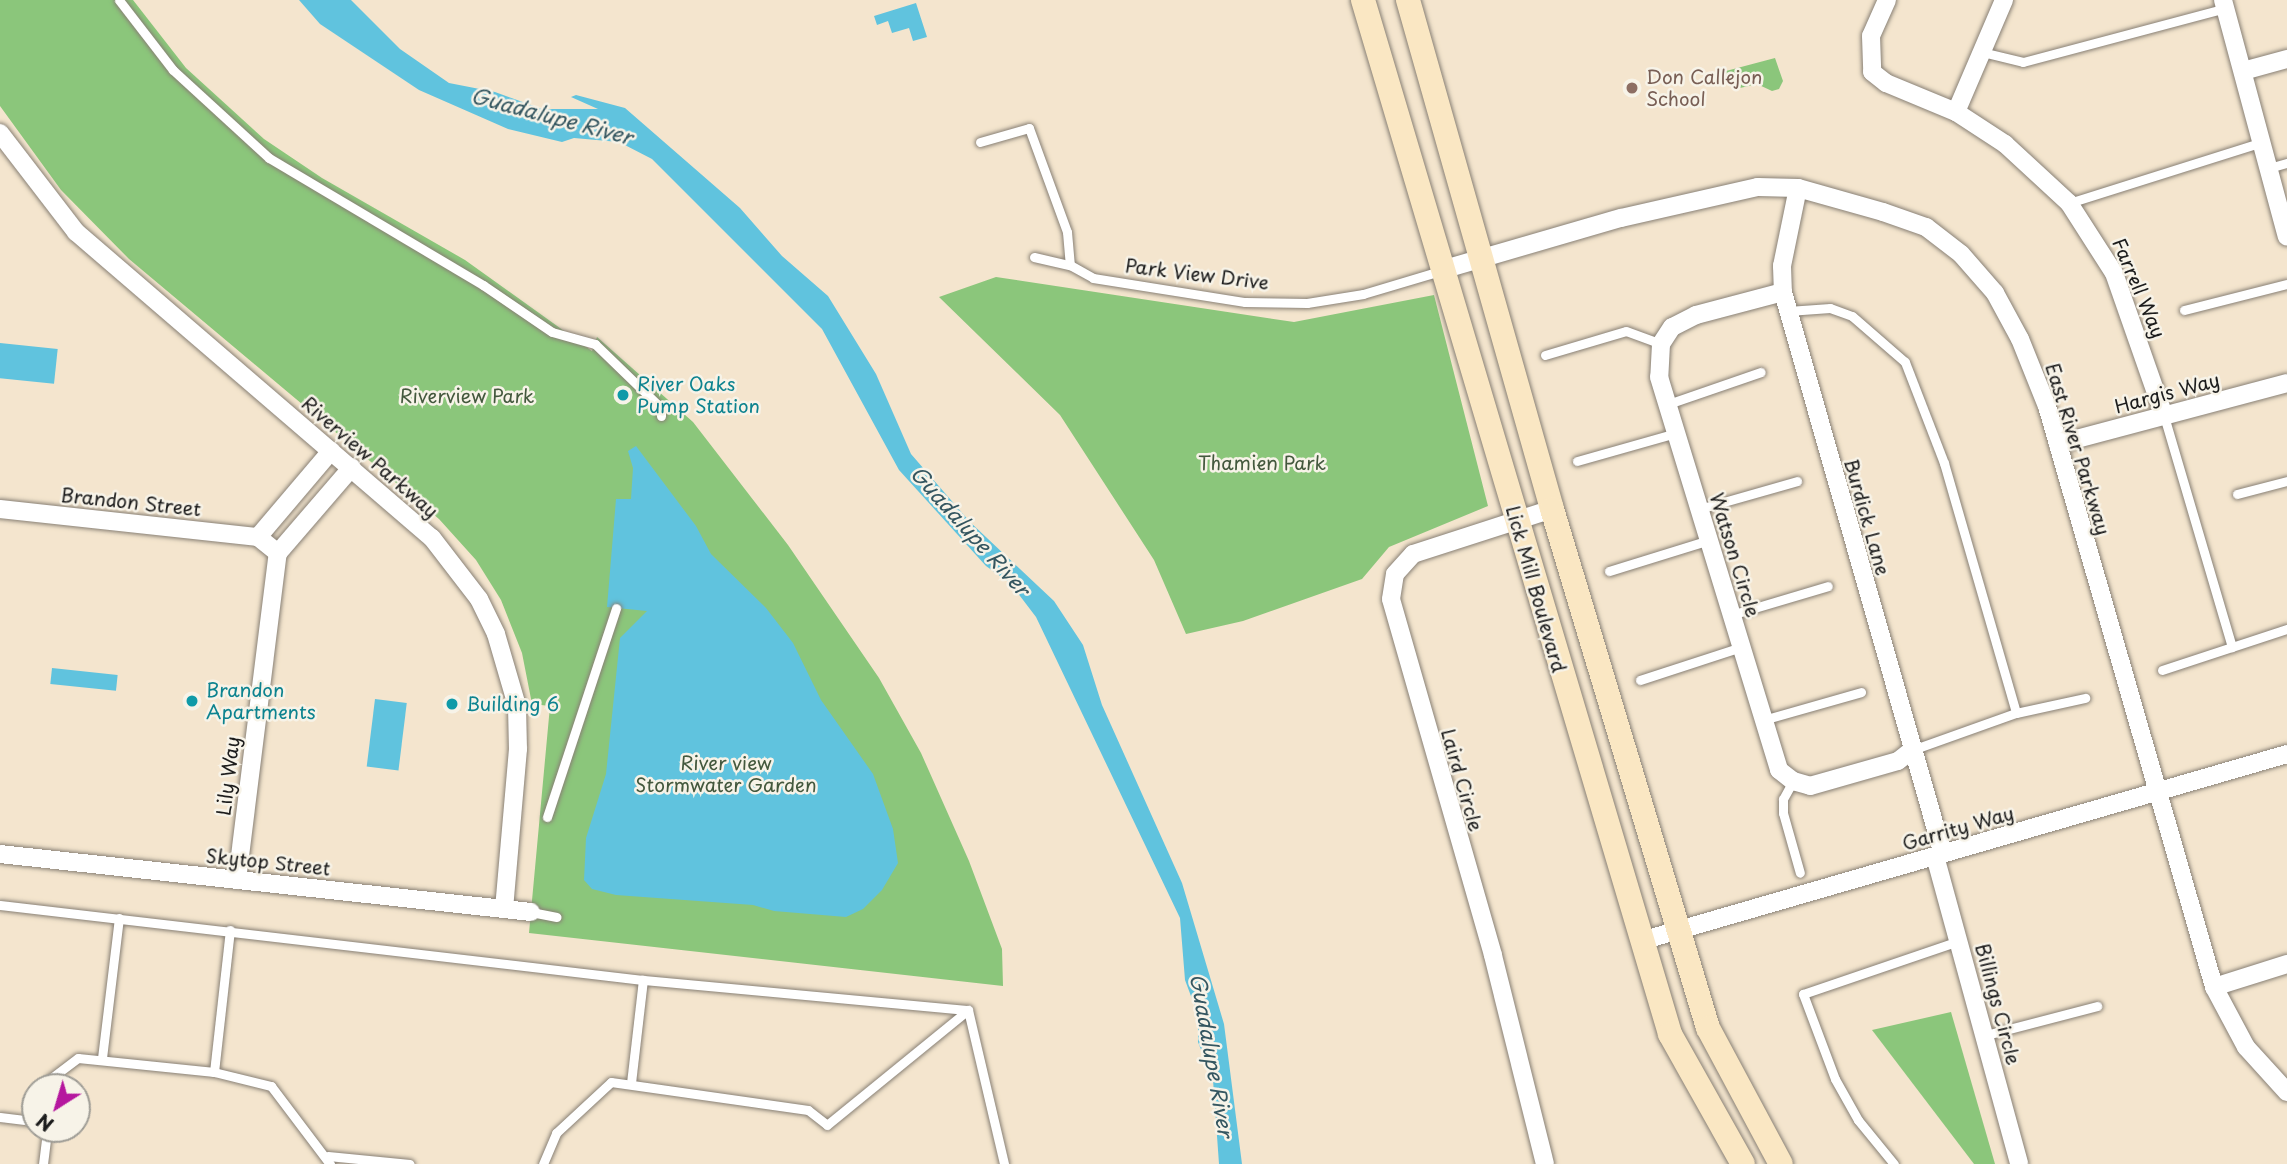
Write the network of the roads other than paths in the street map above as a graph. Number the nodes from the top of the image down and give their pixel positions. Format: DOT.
graph roads {
  1 [pos="119,0"];
  2 [pos="1363,0"];
  3 [pos="1408,0"];
  4 [pos="1887,0"];
  5 [pos="2004,0"];
  6 [pos="2225,4"];
  7 [pos="1982,52"];
  8 [pos="2287,59"];
  9 [pos="2244,71"];
  10 [pos="1956,112"];
  11 [pos="0,134"];
  12 [pos="980,142"];
  13 [pos="2262,142"];
  14 [pos="2287,163"];
  15 [pos="2269,168"];
  16 [pos="1798,188"];
  17 [pos="2068,203"];
  18 [pos="2287,237"];
  19 [pos="1034,257"];
  20 [pos="1483,257"];
  21 [pos="1070,265"];
  22 [pos="1445,270"];
  23 [pos="2287,284"];
  24 [pos="1783,292"];
  25 [pos="2185,310"];
  26 [pos="1788,311"];
  27 [pos="1661,344"];
  28 [pos="1545,355"];
  29 [pos="1761,372"];
  30 [pos="2287,383"];
  31 [pos="1668,404"];
  32 [pos="661,416"];
  33 [pos="2164,416"];
  34 [pos="1676,433"];
  35 [pos="2058,444"];
  36 [pos="331,451"];
  37 [pos="1577,461"];
  38 [pos="352,467"];
  39 [pos="1797,481"];
  40 [pos="2287,481"];
  41 [pos="2237,494"];
  42 [pos="0,509"];
  43 [pos="1552,509"];
  44 [pos="1699,509"];
  45 [pos="1517,521"];
  46 [pos="258,537"];
  47 [pos="1709,540"];
  48 [pos="278,553"];
  49 [pos="1609,571"];
  50 [pos="1828,586"];
  51 [pos="616,608"];
  52 [pos="1731,615"];
  53 [pos="2287,629"];
  54 [pos="1741,647"];
  55 [pos="2232,647"];
  56 [pos="2162,670"];
  57 [pos="1640,680"];
  58 [pos="1861,692"];
  59 [pos="2085,698"];
  60 [pos="2017,713"];
  61 [pos="1763,720"];
  62 [pos="1912,750"];
  63 [pos="2287,754"];
  64 [pos="1793,781"];
  65 [pos="2155,793"];
  66 [pos="547,817"];
  67 [pos="0,854"];
  68 [pos="1939,855"];
  69 [pos="1800,873"];
  70 [pos="237,880"];
  71 [pos="0,905"];
  72 [pos="504,908"];
  73 [pos="531,912"];
  74 [pos="557,917"];
  75 [pos="119,918"];
  76 [pos="230,930"];
  77 [pos="1681,930"];
  78 [pos="1641,941"];
  79 [pos="1959,941"];
  80 [pos="2287,964"];
  81 [pos="643,980"];
  82 [pos="2214,987"];
  83 [pos="2097,1006"];
  84 [pos="968,1010"];
  85 [pos="1986,1035"];
  86 [pos="102,1058"];
  87 [pos="214,1072"];
  88 [pos="58,1073"];
  89 [pos="631,1083"];
  90 [pos="2287,1092"];
  91 [pos="0,1117"];
  92 [pos="21,1119"];
  93 [pos="45,1143"];
  94 [pos="329,1160"];
  95 [pos="43,1164"];
  96 [pos="410,1164"];
  97 [pos="543,1164"];
  98 [pos="1004,1164"];
  99 [pos="1545,1164"];
  100 [pos="1743,1164"];
  101 [pos="1781,1164"];
  102 [pos="1894,1164"];
  103 [pos="2019,1164"];
  1 -- 32 [label="lane"];
  2 -- 22 [label="main road, Lick Mill Boulevard"];
  3 -- 20 [label="main road, Lick Mill Boulevard"];
  4 -- 10 [label="street, Farrell Way"];
  5 -- 7 [label="street"];
  6 -- 7 [label="lane"];
  6 -- 9 [label="street"];
  7 -- 10 [label="street"];
  8 -- 9 [label="street"];
  9 -- 13 [label="street"];
  10 -- 17 [label="street, Farrell Way"];
  11 -- 36 [label="street, Riverview Parkway"];
  12 -- 21 [label="lane"];
  13 -- 15 [label="street"];
  13 -- 17 [label="lane"];
  14 -- 15 [label="lane"];
  15 -- 18 [label="street"];
  16 -- 20 [label="street, East River Parkway"];
  16 -- 24 [label="street, Burdick Lane"];
  16 -- 35 [label="street, East River Parkway"];
  17 -- 33 [label="street, Farrell Way"];
  19 -- 21 [label="lane, Park View Drive"];
  20 -- 22 [label="street, East River Parkway"];
  20 -- 43 [label="main road, Lick Mill Boulevard"];
  21 -- 22 [label="lane, Park View Drive"];
  22 -- 45 [label="main road, Lick Mill Boulevard"];
  23 -- 25 [label="lane"];
  24 -- 26 [label="street, Burdick Lane"];
  24 -- 27 [label="street"];
  26 -- 60 [label="lane"];
  26 -- 62 [label="street, Burdick Lane"];
  27 -- 28 [label="lane"];
  27 -- 31 [label="street, Watson Circle"];
  29 -- 31 [label="lane"];
  30 -- 33 [label="street, Hargis Way"];
  31 -- 34 [label="street, Watson Circle"];
  33 -- 35 [label="street, Hargis Way"];
  33 -- 55 [label="lane"];
  34 -- 37 [label="lane"];
  34 -- 44 [label="street, Watson Circle"];
  35 -- 65 [label="street, East River Parkway"];
  36 -- 38 [label="street, Riverview Parkway"];
  36 -- 46 [label="street"];
  38 -- 48 [label="street"];
  38 -- 72 [label="street, Riverview Parkway"];
  39 -- 44 [label="lane"];
  40 -- 41 [label="lane"];
  42 -- 46 [label="street, Brandon Street"];
  43 -- 45 [label="street, Laird Circle"];
  43 -- 77 [label="main road, Lick Mill Boulevard"];
  44 -- 47 [label="street, Watson Circle"];
  45 -- 78 [label="main road, Lick Mill Boulevard"];
  45 -- 99 [label="street, Laird Circle"];
  46 -- 48 [label="street"];
  47 -- 49 [label="lane"];
  47 -- 52 [label="street, Watson Circle"];
  48 -- 70 [label="street, Lily Way"];
  50 -- 52 [label="lane"];
  51 -- 66 [label="lane"];
  52 -- 54 [label="street, Watson Circle"];
  53 -- 55 [label="lane"];
  54 -- 57 [label="lane"];
  54 -- 61 [label="street, Watson Circle"];
  55 -- 56 [label="lane"];
  58 -- 61 [label="lane"];
  59 -- 60 [label="lane"];
  60 -- 62 [label="lane"];
  61 -- 64 [label="street, Watson Circle"];
  62 -- 64 [label="street"];
  62 -- 68 [label="street, Burdick Lane"];
  63 -- 65 [label="street, Garrity Way"];
  64 -- 69 [label="lane"];
  65 -- 68 [label="street, Garrity Way"];
  65 -- 82 [label="street, East River Parkway"];
  67 -- 70 [label="street, Skytop Street"];
  68 -- 77 [label="street, Garrity Way"];
  68 -- 79 [label="street, Billings Circle"];
  70 -- 72 [label="street, Skytop Street"];
  71 -- 75 [label="lane"];
  72 -- 73 [label="street, Skytop Street"];
  73 -- 74 [label="lane"];
  75 -- 76 [label="lane"];
  75 -- 86 [label="lane"];
  76 -- 81 [label="lane"];
  76 -- 87 [label="lane"];
  77 -- 78 [label="street, Garrity Way"];
  77 -- 101 [label="main road, Lick Mill Boulevard"];
  78 -- 100 [label="main road, Lick Mill Boulevard"];
  79 -- 85 [label="street, Billings Circle"];
  79 -- 102 [label="lane"];
  80 -- 82 [label="street"];
  81 -- 84 [label="lane"];
  81 -- 89 [label="lane"];
  82 -- 90 [label="street, East River Parkway"];
  83 -- 85 [label="lane"];
  84 -- 89 [label="lane"];
  84 -- 98 [label="lane"];
  85 -- 103 [label="street, Billings Circle"];
  86 -- 87 [label="lane"];
  86 -- 88 [label="lane"];
  87 -- 94 [label="lane"];
  89 -- 97 [label="lane"];
  91 -- 92 [label="lane"];
  93 -- 95 [label="lane"];
  94 -- 96 [label="lane"];
}
